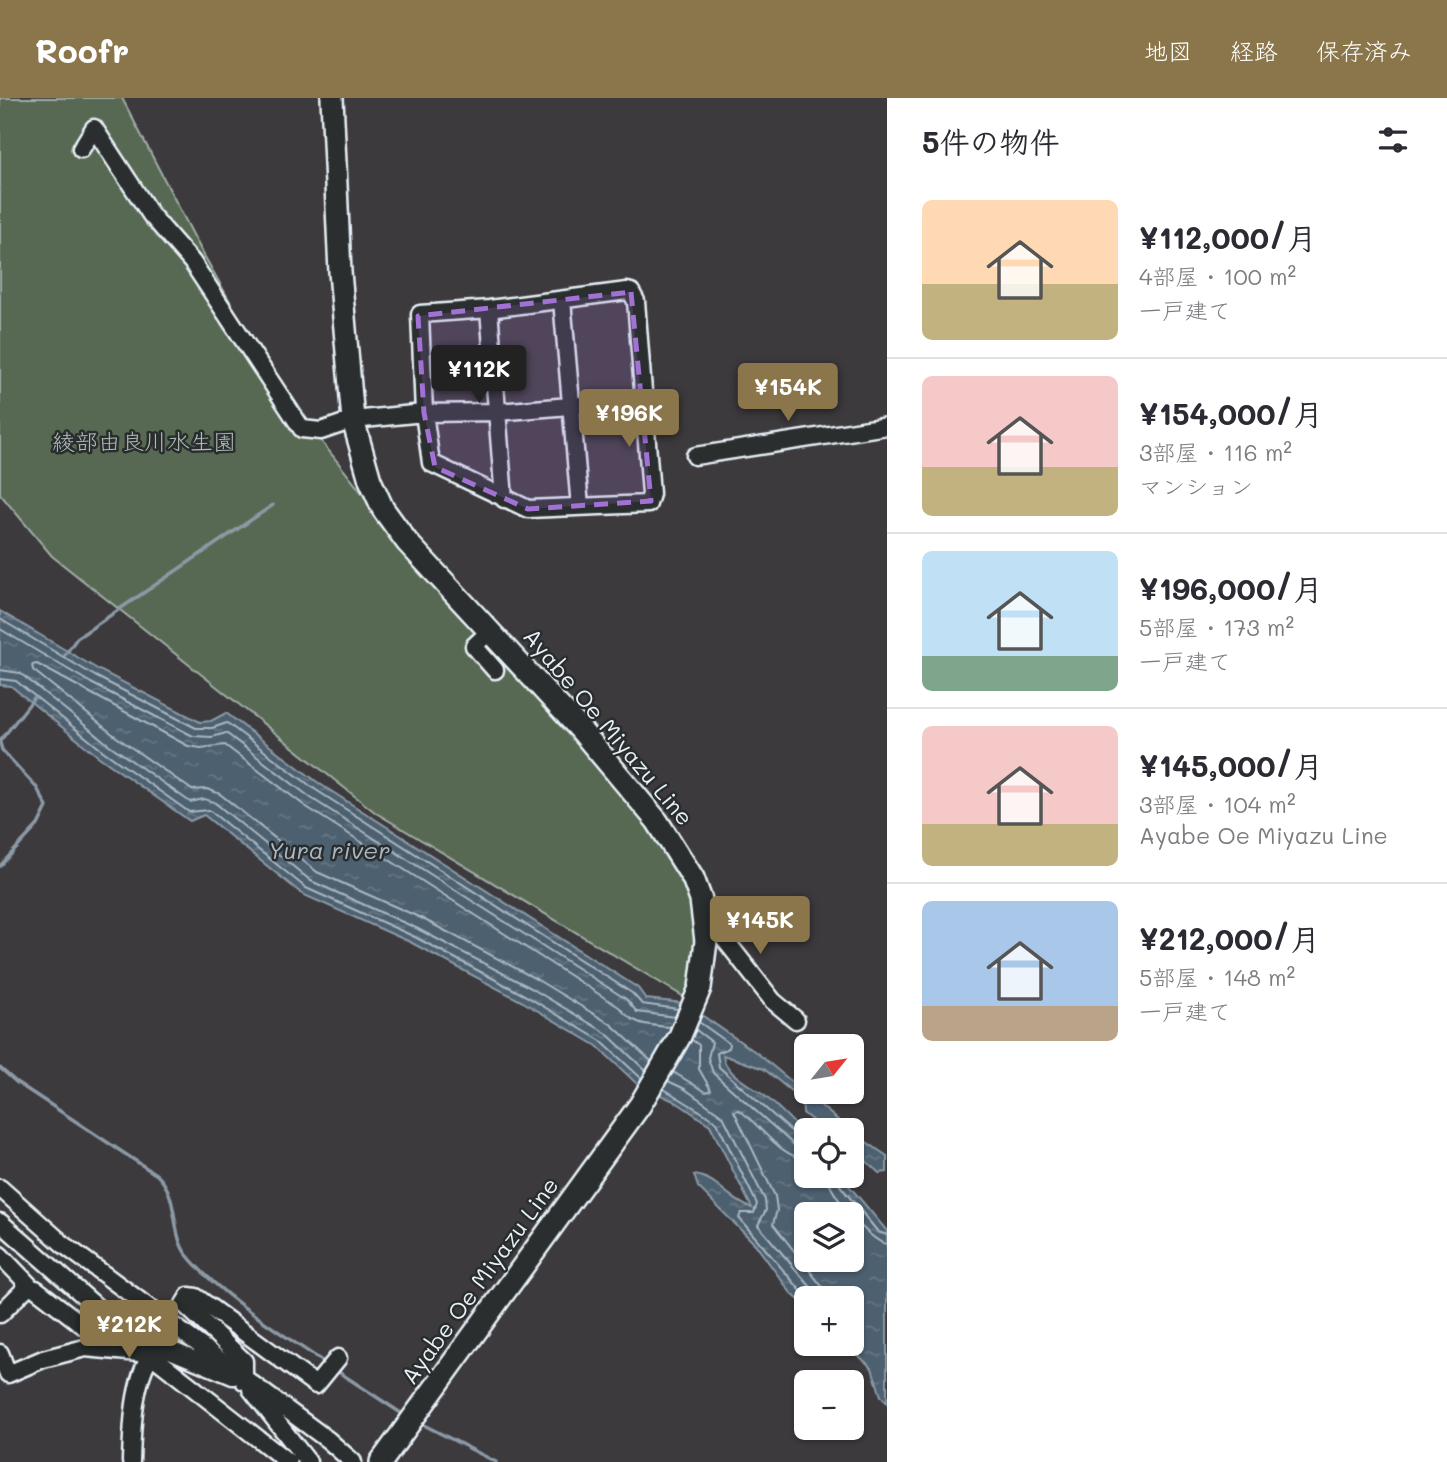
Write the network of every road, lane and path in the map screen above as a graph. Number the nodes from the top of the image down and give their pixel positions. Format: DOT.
graph roads {
  1 [pos="331,98"];
  2 [pos="81,149"];
  3 [pos="562,300"];
  4 [pos="489,309"];
  5 [pos="642,400"];
  6 [pos="571,406"];
  7 [pos="498,412"];
  8 [pos="424,413"];
  9 [pos="353,420"];
  10 [pos="887,426"];
  11 [pos="695,456"];
  12 [pos="504,499"];
  13 [pos="580,507"];
  14 [pos="484,636"];
  15 [pos="495,670"];
  16 [pos="705,932"];
  17 [pos="796,1020"];
  18 [pos="1,1192"];
  19 [pos="6,1228"];
  20 [pos="0,1245"];
  21 [pos="0,1255"];
  22 [pos="36,1289"];
  23 [pos="89,1301"];
  24 [pos="0,1314"];
  25 [pos="76,1320"];
  26 [pos="108,1350"];
  27 [pos="0,1353"];
  28 [pos="150,1354"];
  29 [pos="338,1358"];
  30 [pos="245,1380"];
  31 [pos="131,1462"];
  32 [pos="288,1462"];
  33 [pos="308,1462"];
  34 [pos="353,1462"];
  35 [pos="381,1462"];
  1 -- 9 [label="main road, Ayabe Oe Miyazu Line"];
  2 -- 9 [label="street"];
  3 -- 4 [label="street"];
  3 -- 5 [label="street"];
  3 -- 6 [label="street"];
  4 -- 7 [label="street"];
  4 -- 8 [label="street"];
  5 -- 6 [label="street"];
  5 -- 13 [label="street"];
  6 -- 7 [label="street"];
  6 -- 13 [label="street"];
  7 -- 8 [label="street"];
  7 -- 12 [label="street"];
  8 -- 9 [label="street"];
  8 -- 12 [label="street"];
  9 -- 14 [label="main road, Ayabe Oe Miyazu Line"];
  10 -- 11 [label="street"];
  12 -- 13 [label="street"];
  14 -- 15 [label="street"];
  14 -- 16 [label="main road, Ayabe Oe Miyazu Line"];
  16 -- 17 [label="street"];
  16 -- 35 [label="main road, Ayabe Oe Miyazu Line"];
  18 -- 30 [label="street"];
  19 -- 20 [label="street"];
  19 -- 23 [label="street"];
  21 -- 24 [label="street"];
  22 -- 25 [label="street"];
  23 -- 25 [label="street"];
  23 -- 28 [label="street"];
  25 -- 26 [label="street"];
  26 -- 27 [label="street"];
  26 -- 28 [label="street"];
  28 -- 30 [label="street"];
  28 -- 31 [label="street"];
  28 -- 32 [label="street"];
  29 -- 30 [label="street"];
  30 -- 33 [label="street"];
  30 -- 34 [label="street"];
}
